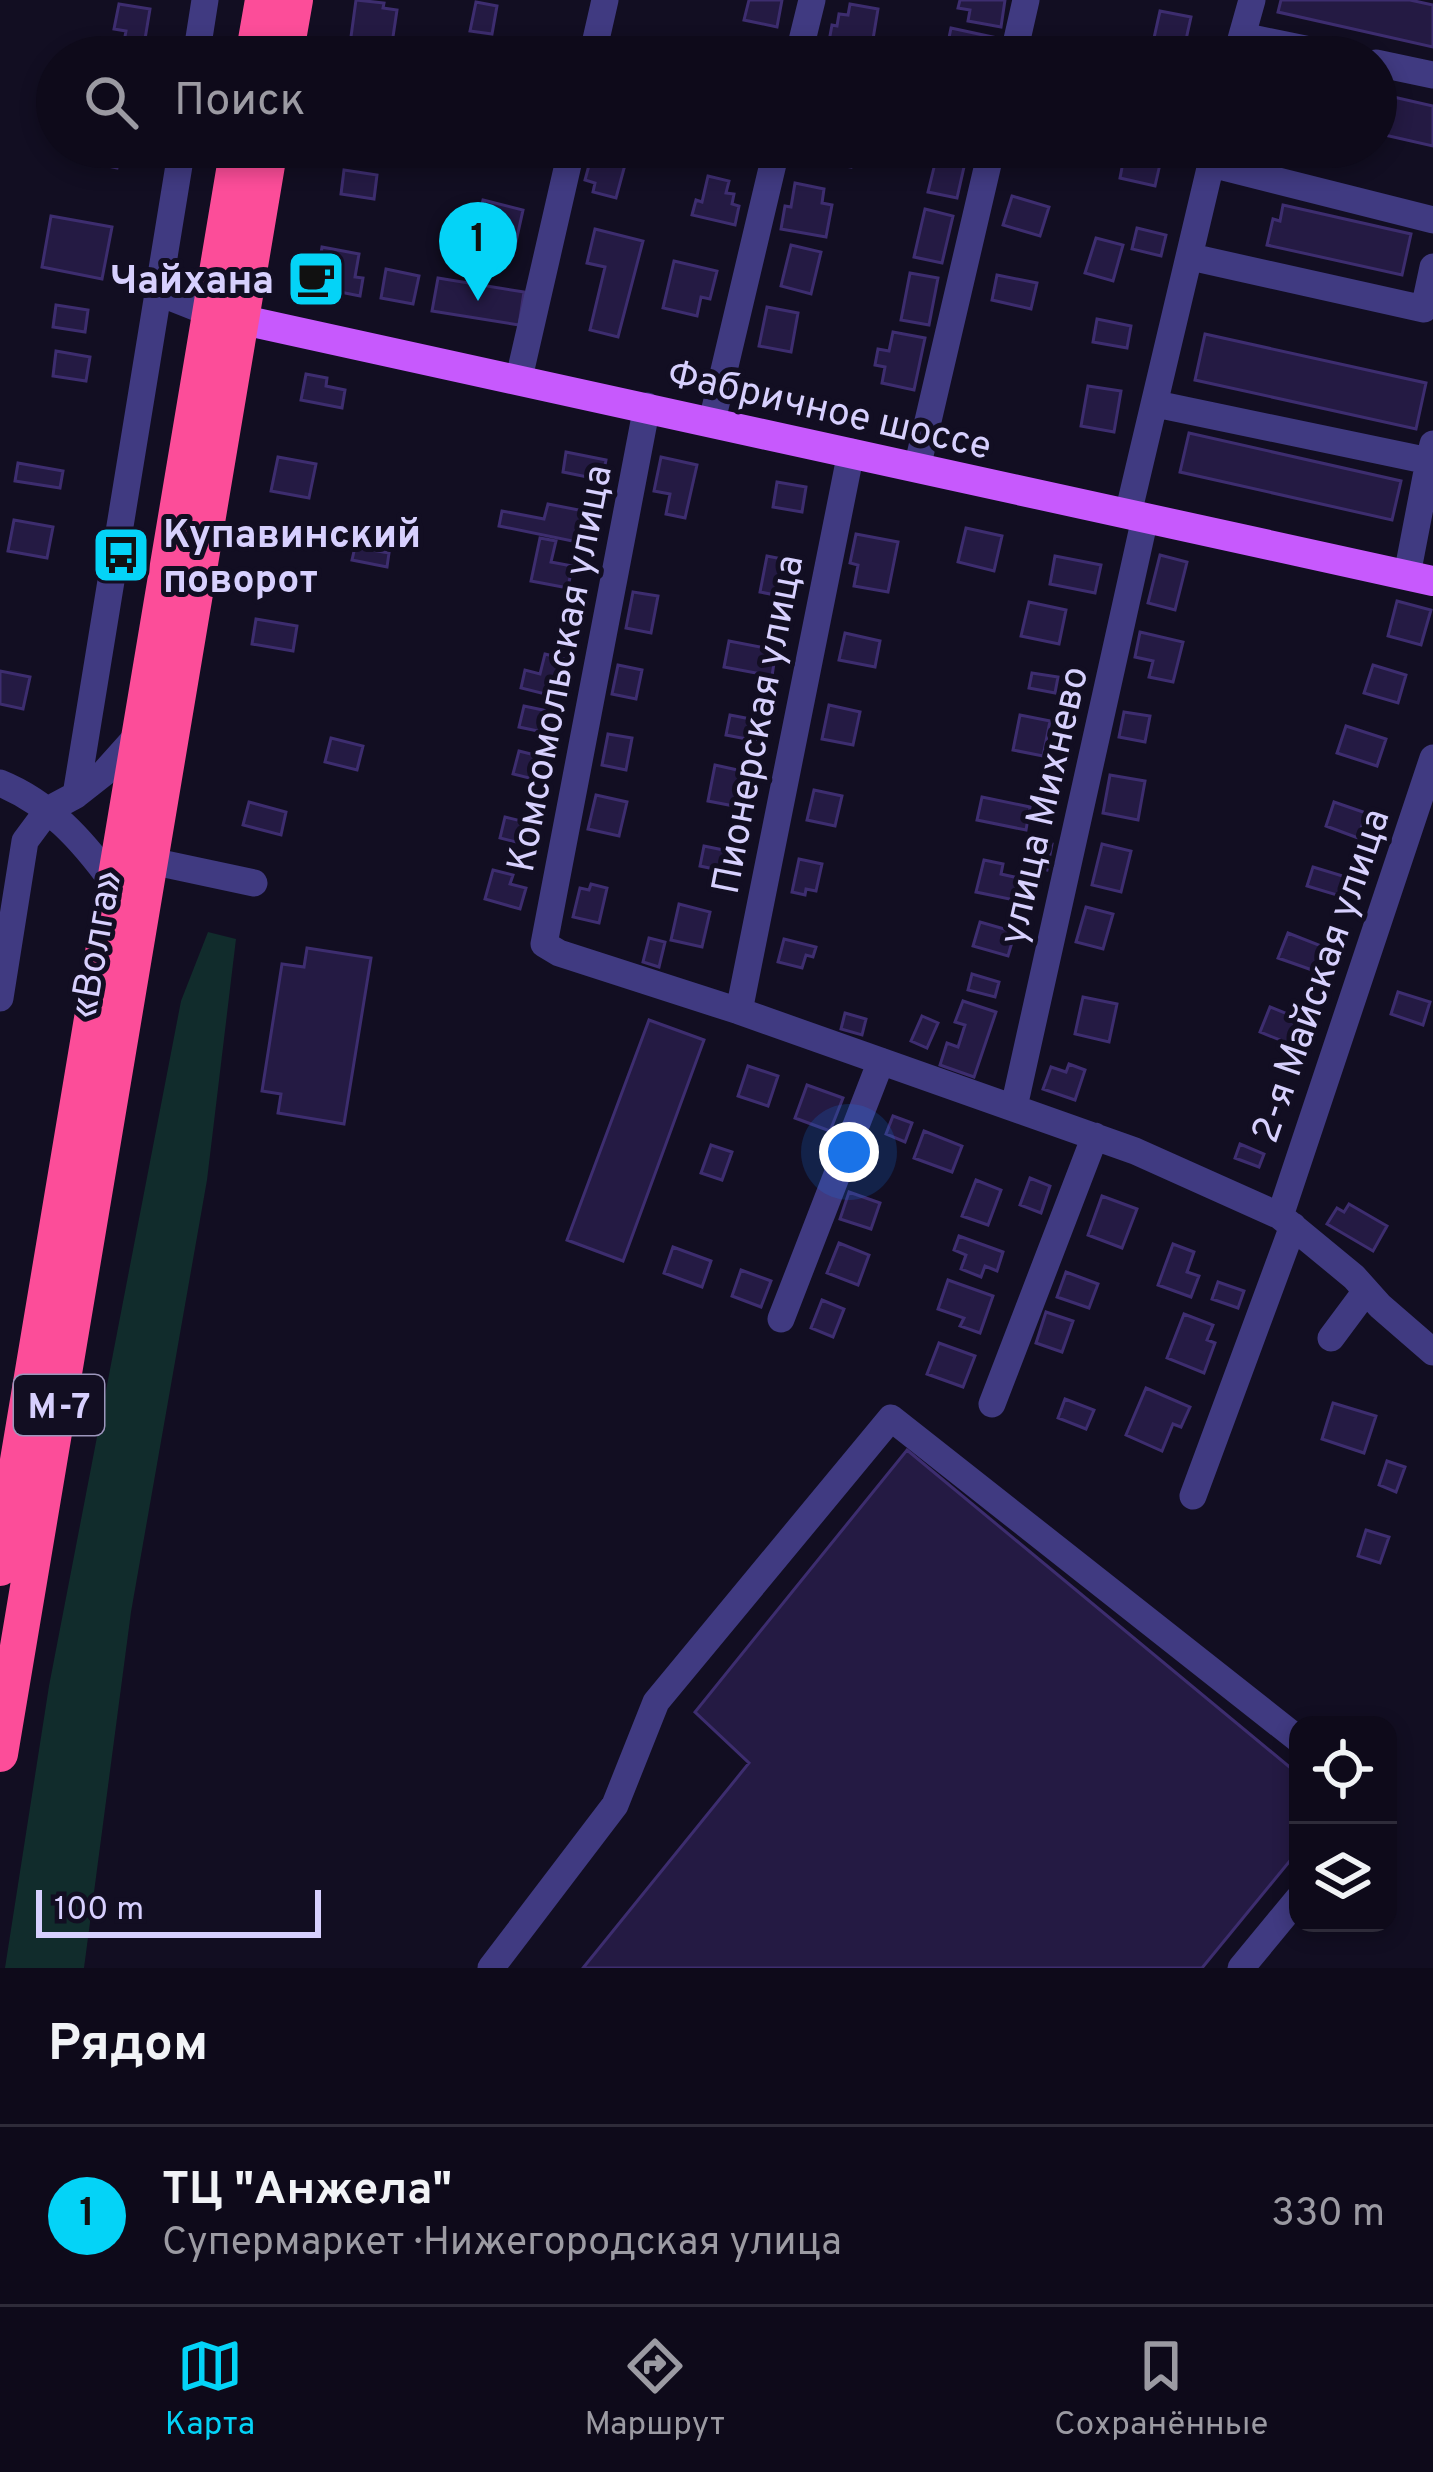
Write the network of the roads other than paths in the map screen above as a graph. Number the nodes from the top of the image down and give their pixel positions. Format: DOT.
graph roads {
  1 [pos="206,0"];
  2 [pos="263,0"];
  3 [pos="295,0"];
  4 [pos="605,0"];
  5 [pos="812,0"];
  6 [pos="1027,0"];
  7 [pos="1252,0"];
  8 [pos="200,36"];
  9 [pos="257,36"];
  10 [pos="289,36"];
  11 [pos="597,36"];
  12 [pos="803,36"];
  13 [pos="1018,36"];
  14 [pos="1242,36"];
  15 [pos="1397,67"];
  16 [pos="1433,75"];
  17 [pos="178,168"];
  18 [pos="236,168"];
  19 [pos="264,168"];
  20 [pos="567,168"];
  21 [pos="772,168"];
  22 [pos="987,168"];
  23 [pos="1210,168"];
  24 [pos="1254,168"];
  25 [pos="1433,220"];
  26 [pos="1191,257"];
  27 [pos="1433,267"];
  28 [pos="157,292"];
  29 [pos="225,316"];
  30 [pos="520,378"];
  31 [pos="1156,404"];
  32 [pos="647,406"];
  33 [pos="712,421"];
  34 [pos="851,452"];
  35 [pos="1431,452"];
  36 [pos="917,468"];
  37 [pos="1136,516"];
  38 [pos="1426,523"];
  39 [pos="1420,578"];
  40 [pos="138,735"];
  41 [pos="1433,758"];
  42 [pos="4,788"];
  43 [pos="76,795"];
  44 [pos="48,810"];
  45 [pos="151,861"];
  46 [pos="112,881"];
  47 [pos="254,884"];
  48 [pos="0,998"];
  49 [pos="739,1010"];
  50 [pos="880,1060"];
  51 [pos="1014,1108"];
  52 [pos="1095,1136"];
  53 [pos="1286,1221"];
  54 [pos="1366,1291"];
  55 [pos="781,1319"];
  56 [pos="1331,1338"];
  57 [pos="1433,1352"];
  58 [pos="992,1404"];
  59 [pos="1193,1496"];
  60 [pos="0,1568"];
  61 [pos="1289,1732"];
  62 [pos="0,1754"];
  63 [pos="1289,1910"];
  64 [pos="491,1968"];
  65 [pos="1241,1968"];
  1 -- 8 [label="street"];
  2 -- 9 [label="highway"];
  3 -- 10 [label="highway"];
  4 -- 11 [label="street"];
  5 -- 12 [label="street"];
  6 -- 13 [label="street"];
  7 -- 14 [label="street"];
  15 -- 16 [label="street"];
  17 -- 28 [label="street"];
  18 -- 29 [label="highway, «Волга» / М-7"];
  19 -- 29 [label="highway, «Волга» / М-7"];
  20 -- 30 [label="street"];
  21 -- 33 [label="street"];
  22 -- 36 [label="street"];
  23 -- 26 [label="street, улица Михнево"];
  24 -- 25 [label="street"];
  26 -- 27 [label="street"];
  26 -- 31 [label="street, улица Михнево"];
  28 -- 29 [label="street"];
  28 -- 43 [label="street"];
  29 -- 30 [label="main road, Фабричное шоссе"];
  29 -- 40 [label="highway, «Волга» / М-7"];
  29 -- 45 [label="highway, «Волга» / М-7"];
  30 -- 32 [label="main road, Фабричное шоссе"];
  31 -- 35 [label="street"];
  31 -- 37 [label="street, улица Михнево"];
  32 -- 33 [label="main road, Фабричное шоссе"];
  32 -- 49 [label="street, Комсомольская улица"];
  33 -- 34 [label="main road, Фабричное шоссе"];
  34 -- 36 [label="main road, Фабричное шоссе"];
  34 -- 49 [label="street, Пионерская улица"];
  35 -- 38 [label="street"];
  36 -- 37 [label="main road, Фабричное шоссе"];
  37 -- 39 [label="main road, Фабричное шоссе"];
  37 -- 51 [label="street, улица Михнево"];
  38 -- 39 [label="street"];
  40 -- 43 [label="street"];
  40 -- 46 [label="highway, «Волга» / М-7"];
  41 -- 53 [label="street, 2-я Майская улица"];
  42 -- 44 [label="street"];
  43 -- 44 [label="street"];
  44 -- 46 [label="street"];
  44 -- 48 [label="street"];
  45 -- 47 [label="street"];
  45 -- 62 [label="highway, «Волга» / М-7"];
  46 -- 60 [label="highway, «Волга» / М-7"];
  49 -- 50 [label="street"];
  50 -- 51 [label="street"];
  50 -- 55 [label="street"];
  51 -- 52 [label="street"];
  52 -- 53 [label="street"];
  52 -- 58 [label="street"];
  53 -- 54 [label="street"];
  53 -- 59 [label="street, 2-я Майская улица"];
  54 -- 56 [label="street"];
  54 -- 57 [label="street"];
  61 -- 64 [label="street"];
  63 -- 65 [label="street"];
}
